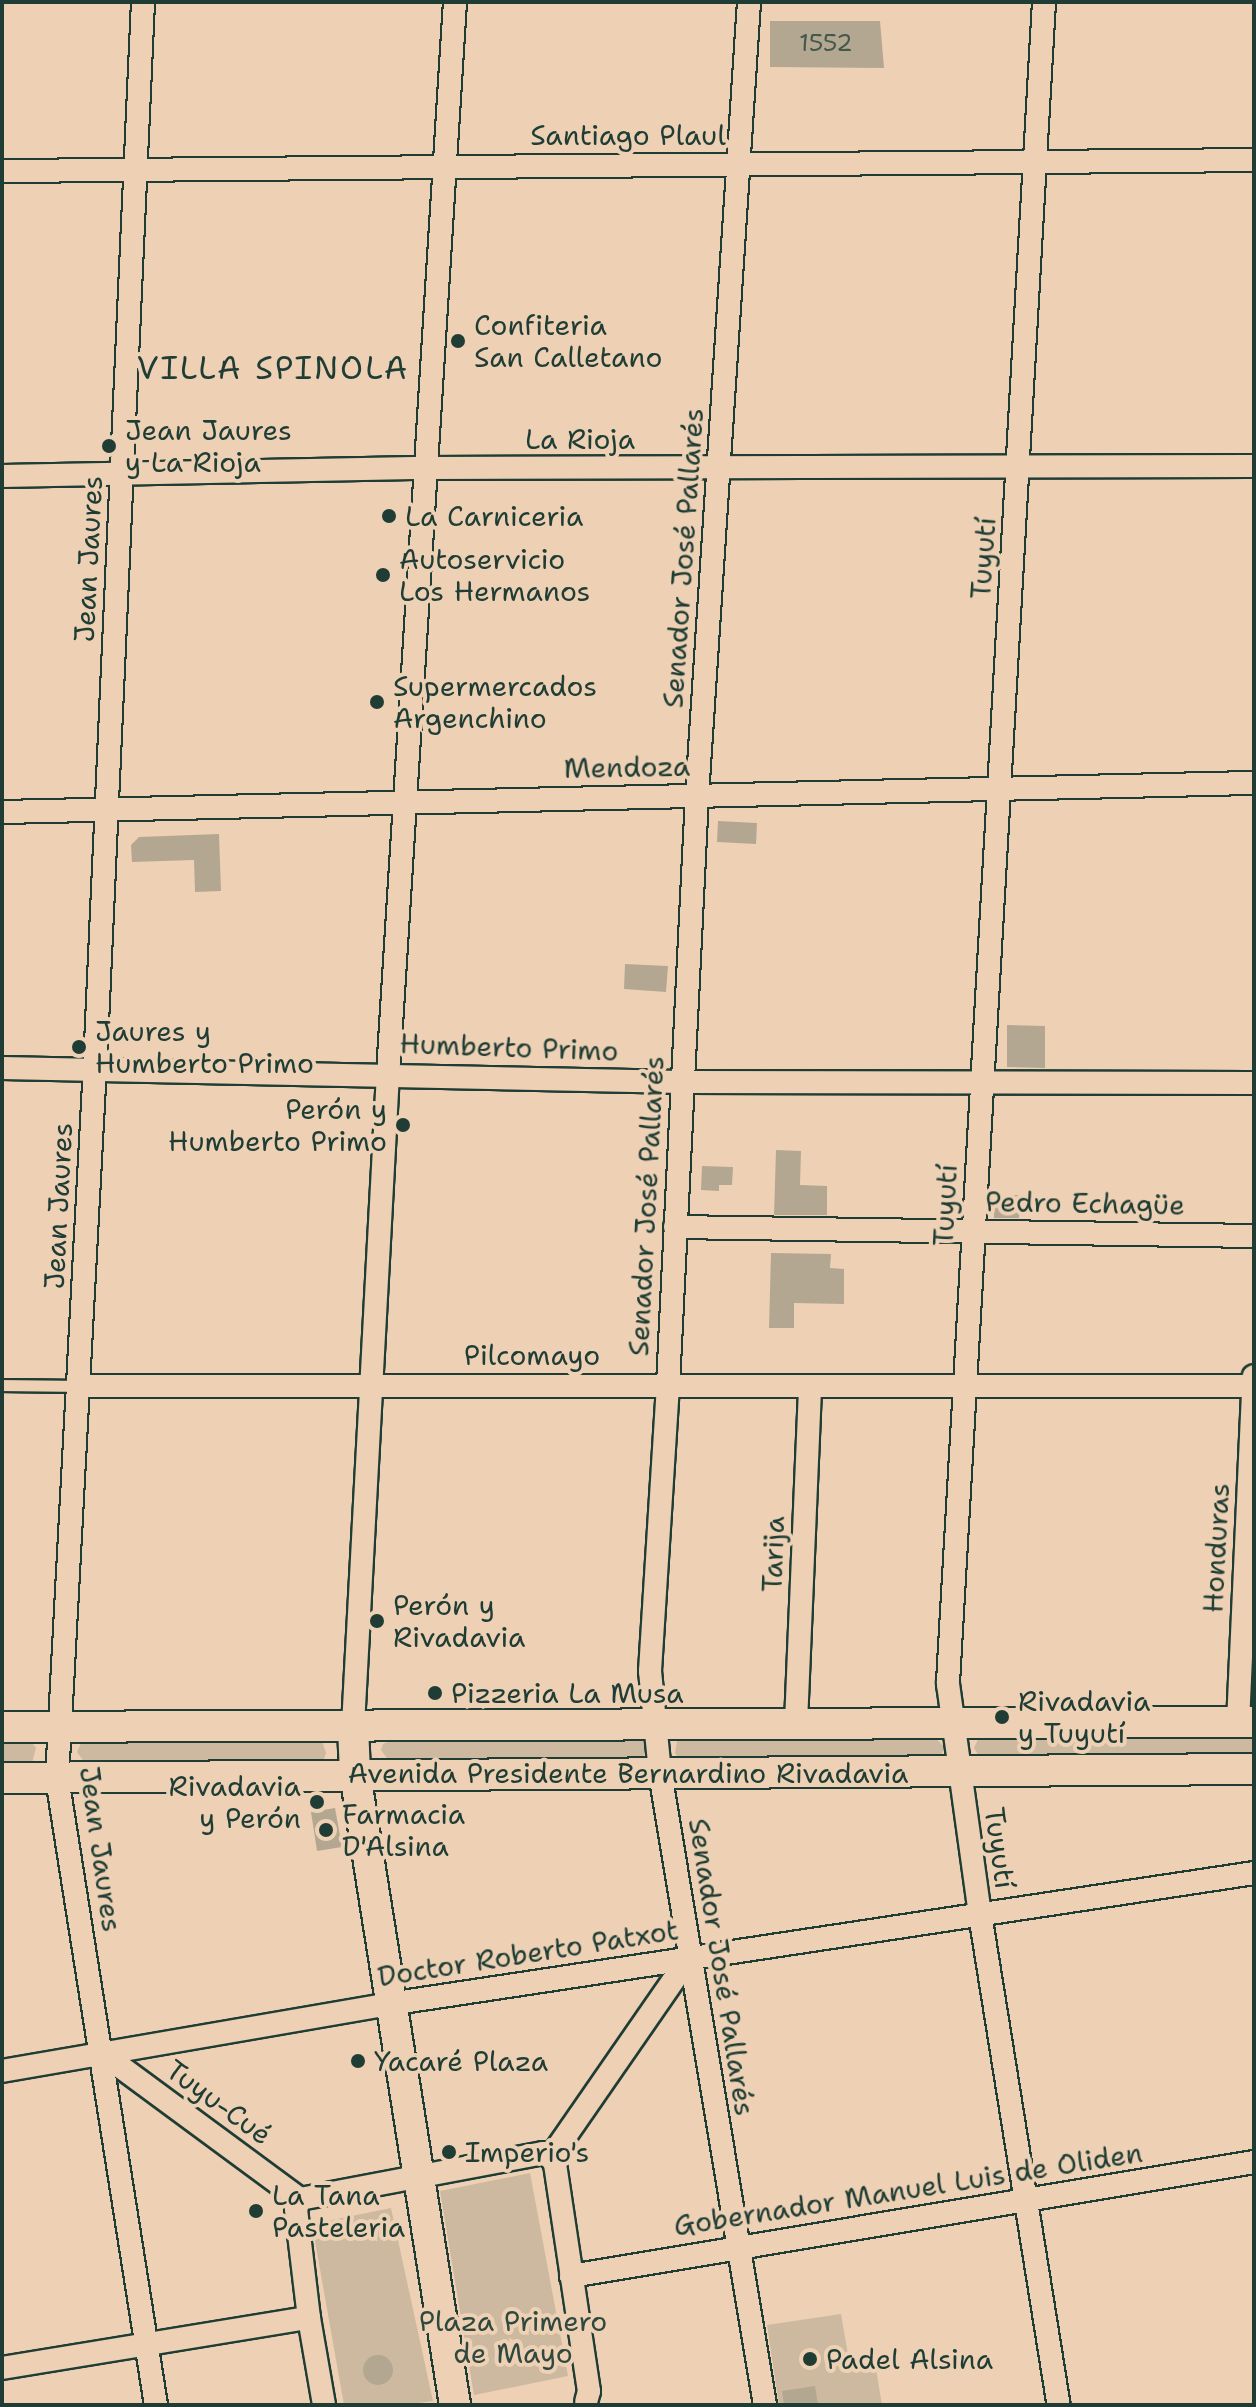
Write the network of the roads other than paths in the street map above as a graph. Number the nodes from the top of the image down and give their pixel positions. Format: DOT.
graph roads {
  1 [pos="143,2"];
  2 [pos="455,2"];
  3 [pos="749,2"];
  4 [pos="1044,2"];
  5 [pos="1254,160"];
  6 [pos="1034,162"];
  7 [pos="739,164"];
  8 [pos="444,167"];
  9 [pos="137,169"];
  10 [pos="2,171"];
  11 [pos="1254,466"];
  12 [pos="1019,467"];
  13 [pos="427,468"];
  14 [pos="719,470"];
  15 [pos="121,475"];
  16 [pos="2,476"];
  17 [pos="1254,783"];
  18 [pos="999,789"];
  19 [pos="697,796"];
  20 [pos="406,802"];
  21 [pos="107,810"];
  22 [pos="2,812"];
  23 [pos="2,1068"];
  24 [pos="95,1068"];
  25 [pos="388,1073"];
  26 [pos="682,1082"];
  27 [pos="1254,1083"];
  28 [pos="982,1085"];
  29 [pos="675,1227"];
  30 [pos="973,1231"];
  31 [pos="1254,1236"];
  32 [pos="1254,1376"];
  33 [pos="2,1385"];
  34 [pos="372,1385"];
  35 [pos="668,1385"];
  36 [pos="79,1386"];
  37 [pos="1254,1386"];
  38 [pos="810,1387"];
  39 [pos="963,1388"];
  40 [pos="1246,1722"];
  41 [pos="796,1723"];
  42 [pos="951,1724"];
  43 [pos="653,1725"];
  44 [pos="353,1726"];
  45 [pos="2,1727"];
  46 [pos="58,1727"];
  47 [pos="1254,1769"];
  48 [pos="959,1770"];
  49 [pos="660,1773"];
  50 [pos="355,1774"];
  51 [pos="2,1778"];
  52 [pos="57,1778"];
  53 [pos="1254,1873"];
  54 [pos="980,1914"];
  55 [pos="689,1958"];
  56 [pos="389,2004"];
  57 [pos="103,2054"];
  58 [pos="2,2071"];
  59 [pos="551,2157"];
  60 [pos="1254,2162"];
  61 [pos="417,2177"];
  62 [pos="300,2199"];
  63 [pos="1025,2201"];
  64 [pos="739,2246"];
  65 [pos="571,2276"];
  66 [pos="309,2318"];
  67 [pos="146,2345"];
  68 [pos="2,2368"];
  69 [pos="585,2404"];
  70 [pos="156,2405"];
  71 [pos="324,2405"];
  72 [pos="455,2405"];
  73 [pos="765,2405"];
  74 [pos="1059,2405"];
  1 -- 9 [label="street, Jean Jaures"];
  2 -- 8 [label="street"];
  3 -- 7 [label="street, Senador José Pallarés"];
  4 -- 6 [label="street, Tuyutí"];
  5 -- 6 [label="street, Santiago Plaul"];
  6 -- 7 [label="street, Santiago Plaul"];
  6 -- 12 [label="street, Tuyutí"];
  7 -- 8 [label="street, Santiago Plaul"];
  7 -- 14 [label="street, Senador José Pallarés"];
  8 -- 9 [label="street, Santiago Plaul"];
  8 -- 13 [label="street"];
  9 -- 10 [label="street, Santiago Plaul"];
  9 -- 15 [label="street, Jean Jaures"];
  11 -- 12 [label="street, La Rioja"];
  12 -- 14 [label="street, La Rioja"];
  12 -- 18 [label="street, Tuyutí"];
  13 -- 14 [label="street, La Rioja"];
  13 -- 15 [label="street, La Rioja"];
  13 -- 20 [label="street"];
  14 -- 19 [label="street, Senador José Pallarés"];
  15 -- 16 [label="street, La Rioja"];
  15 -- 21 [label="street, Jean Jaures"];
  17 -- 18 [label="street, Mendoza"];
  18 -- 19 [label="street, Mendoza"];
  18 -- 28 [label="street, Tuyutí"];
  19 -- 20 [label="street, Mendoza"];
  19 -- 26 [label="street, Senador José Pallarés"];
  20 -- 21 [label="street, Mendoza"];
  20 -- 25 [label="street"];
  21 -- 22 [label="street, Mendoza"];
  21 -- 24 [label="street, Jean Jaures"];
  23 -- 24 [label="street, Humberto Primo"];
  24 -- 25 [label="street, Humberto Primo"];
  24 -- 36 [label="street, Jean Jaures"];
  25 -- 26 [label="street, Humberto Primo"];
  25 -- 34 [label="street"];
  26 -- 28 [label="street, Humberto Primo"];
  26 -- 29 [label="street, Senador José Pallarés"];
  27 -- 28 [label="street, Humberto Primo"];
  28 -- 30 [label="street, Tuyutí"];
  29 -- 30 [label="street, Pedro Echagüe"];
  29 -- 35 [label="street, Senador José Pallarés"];
  30 -- 31 [label="street, Pedro Echagüe"];
  30 -- 39 [label="street, Tuyutí"];
  32 -- 37 [label="street, Honduras"];
  33 -- 36 [label="lane, Pilcomayo"];
  34 -- 35 [label="street, Pilcomayo"];
  34 -- 36 [label="street, Pilcomayo"];
  34 -- 44 [label="street"];
  35 -- 38 [label="street, Pilcomayo"];
  35 -- 43 [label="street, Senador José Pallarés"];
  36 -- 46 [label="street, Jean Jaures"];
  37 -- 39 [label="street, Pilcomayo"];
  37 -- 40 [label="street, Honduras"];
  38 -- 39 [label="street, Pilcomayo"];
  38 -- 41 [label="street, Tarija"];
  39 -- 42 [label="street, Tuyutí"];
  40 -- 42 [label="main road, Avenida Presidente Bernardino Rivadavia"];
  41 -- 42 [label="main road, Avenida Presidente Bernardino Rivadavia"];
  41 -- 43 [label="main road, Avenida Presidente Bernardino Rivadavia"];
  42 -- 48 [label="street, Tuyutí"];
  43 -- 44 [label="main road, Avenida Presidente Bernardino Rivadavia"];
  43 -- 49 [label="street, Senador José Pallarés"];
  44 -- 46 [label="main road, Avenida Presidente Bernardino Rivadavia"];
  44 -- 50 [label="main road"];
  45 -- 46 [label="main road, Avenida Presidente Bernardino Rivadavia"];
  46 -- 52 [label="street, Jean Jaures"];
  47 -- 48 [label="main road, Avenida Presidente Bernardino Rivadavia"];
  48 -- 49 [label="main road, Avenida Presidente Bernardino Rivadavia"];
  48 -- 54 [label="street, Tuyutí"];
  49 -- 50 [label="main road, Avenida Presidente Bernardino Rivadavia"];
  49 -- 55 [label="street, Senador José Pallarés"];
  50 -- 52 [label="main road, Avenida Presidente Bernardino Rivadavia"];
  50 -- 56 [label="main road"];
  51 -- 52 [label="main road, Avenida Presidente Bernardino Rivadavia"];
  52 -- 57 [label="street, Jean Jaures"];
  53 -- 54 [label="street, Doctor Roberto Patxot"];
  54 -- 55 [label="street, Doctor Roberto Patxot"];
  54 -- 63 [label="street, Tuyutí"];
  55 -- 56 [label="street, Doctor Roberto Patxot"];
  55 -- 59 [label="street"];
  55 -- 64 [label="street, Senador José Pallarés"];
  56 -- 57 [label="street, Doctor Roberto Patxot"];
  56 -- 61 [label="main road"];
  57 -- 58 [label="street, Doctor Roberto Patxot"];
  57 -- 62 [label="street, Tuyu-Cué"];
  57 -- 67 [label="street, Jean Jaures"];
  59 -- 61 [label="street"];
  59 -- 65 [label="street"];
  60 -- 63 [label="street, Gobernador Manuel Luis de Oliden"];
  61 -- 62 [label="street"];
  61 -- 72 [label="main road"];
  62 -- 66 [label="street"];
  63 -- 64 [label="street, Gobernador Manuel Luis de Oliden"];
  63 -- 74 [label="street, Tuyutí"];
  64 -- 65 [label="street, Gobernador Manuel Luis de Oliden"];
  64 -- 73 [label="street, Senador José Pallarés"];
  65 -- 69 [label="street"];
  66 -- 67 [label="street"];
  66 -- 71 [label="street"];
  67 -- 68 [label="street"];
  67 -- 70 [label="street, Jean Jaures"];
}
